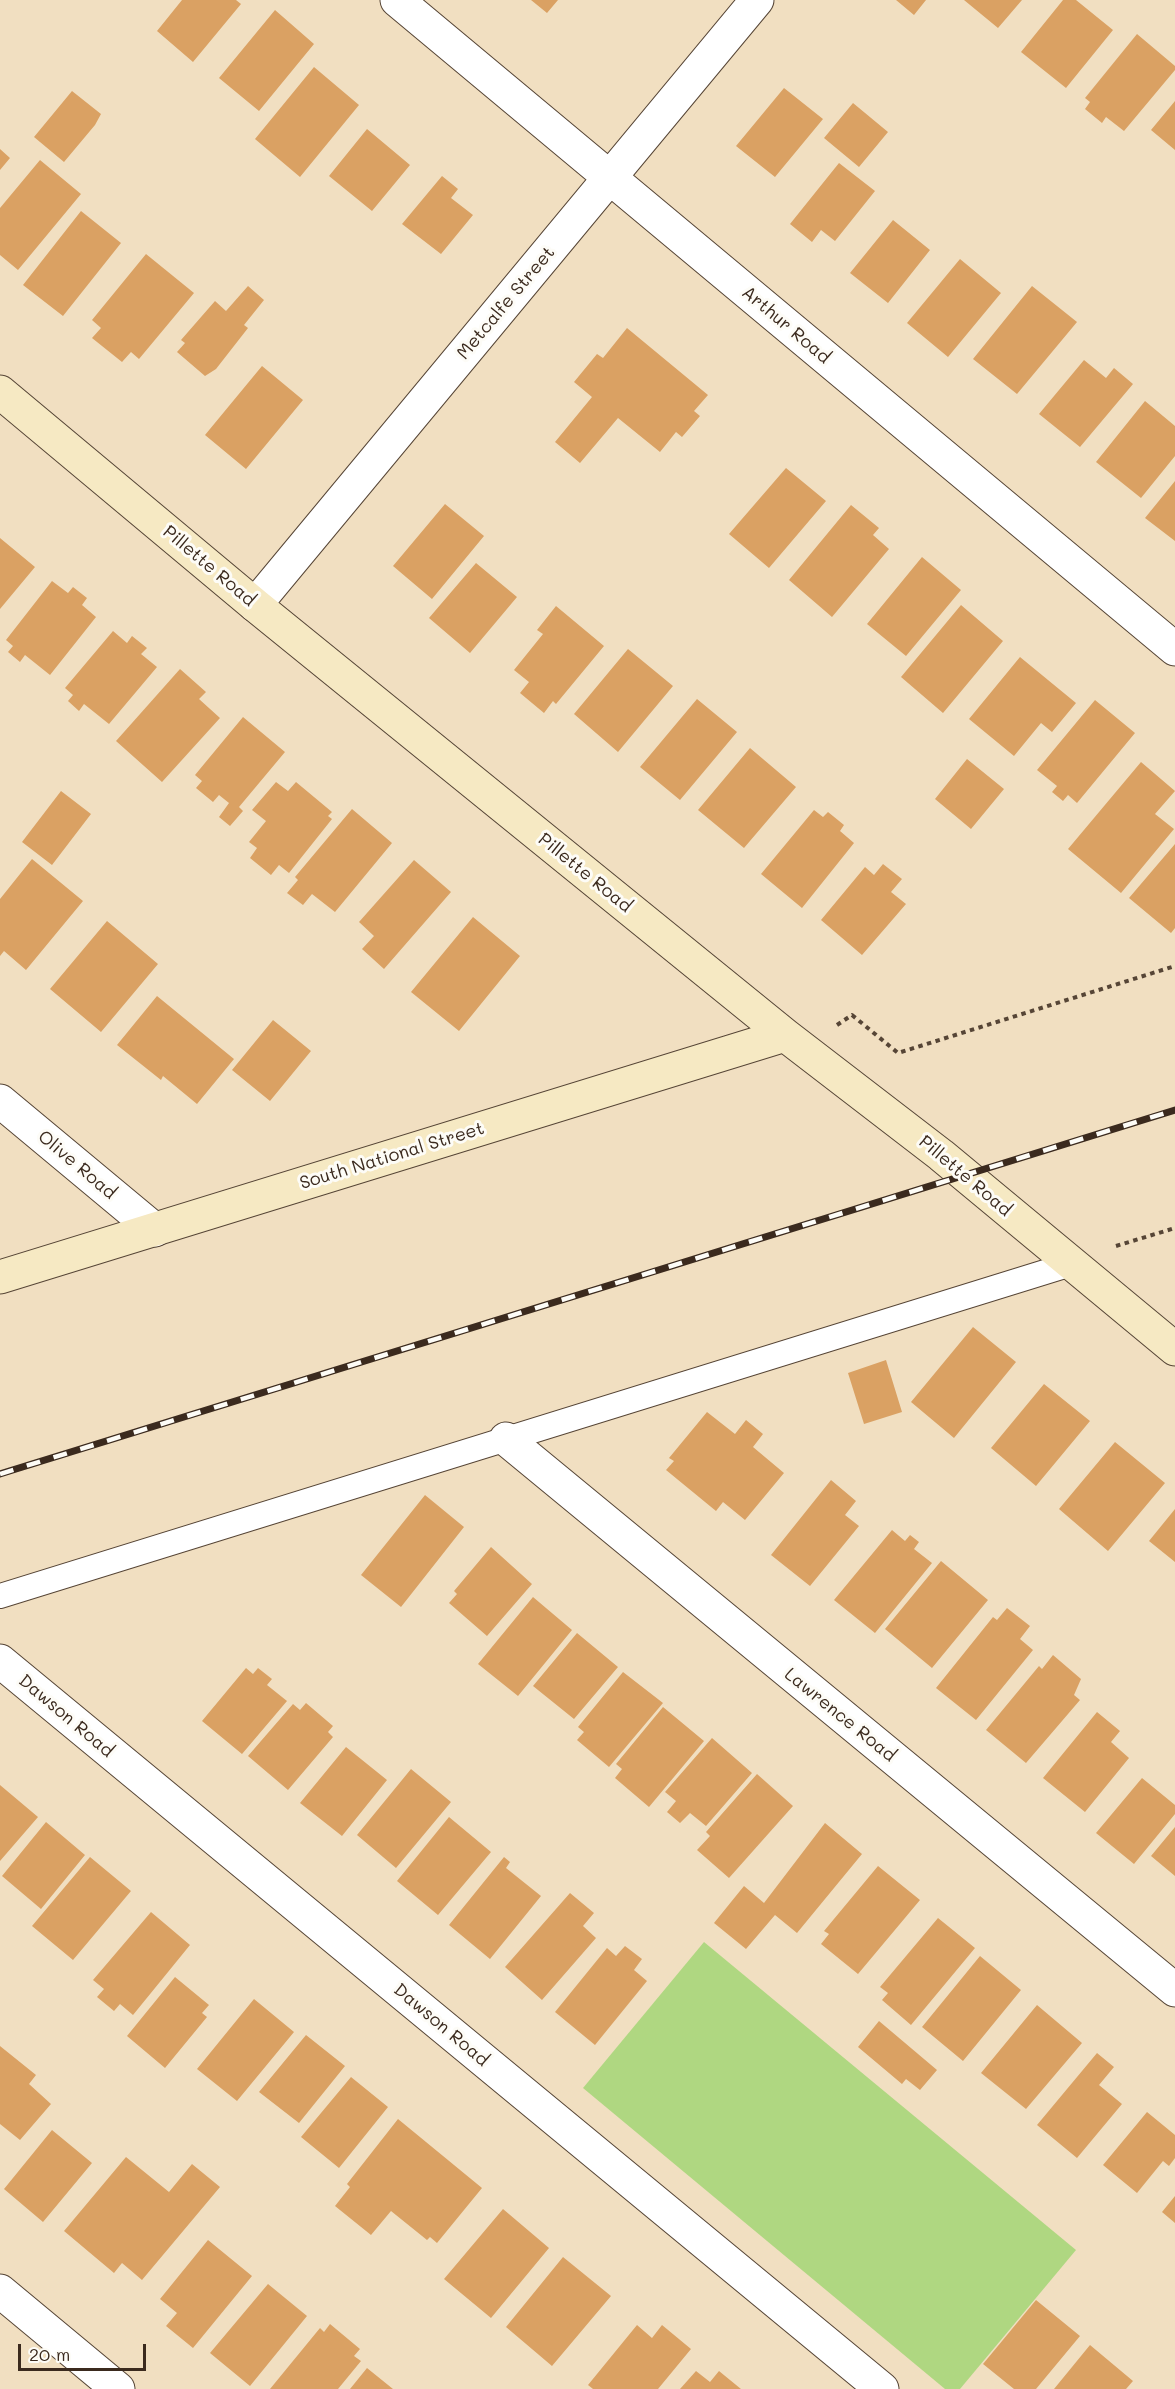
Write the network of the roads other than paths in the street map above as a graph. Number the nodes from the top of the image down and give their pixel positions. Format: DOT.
graph roads {
  1 [pos="397,0"];
  2 [pos="757,0"];
  3 [pos="610,178"];
  4 [pos="0,392"];
  5 [pos="255,605"];
  6 [pos="1175,649"];
  7 [pos="785,1035"];
  8 [pos="0,1101"];
  9 [pos="154,1230"];
  10 [pos="1071,1264"];
  11 [pos="0,1277"];
  12 [pos="1175,1349"];
  13 [pos="506,1439"];
  14 [pos="0,1596"];
  15 [pos="0,1661"];
  16 [pos="1175,1990"];
  17 [pos="0,2291"];
  18 [pos="118,2389"];
  19 [pos="882,2389"];
  1 -- 3 [label="street, Arthur Road"];
  2 -- 3 [label="street, Metcalfe Street"];
  3 -- 5 [label="street, Metcalfe Street"];
  3 -- 6 [label="street, Arthur Road"];
  4 -- 5 [label="street, Pillette Road"];
  5 -- 7 [label="street, Pillette Road"];
  7 -- 9 [label="street, South National Street"];
  7 -- 10 [label="street, Pillette Road"];
  8 -- 9 [label="street, Olive Road"];
  9 -- 11 [label="street, South National Street"];
  10 -- 12 [label="street, Pillette Road"];
  10 -- 13 [label="lane"];
  13 -- 14 [label="lane"];
  13 -- 16 [label="street, Lawrence Road"];
  15 -- 19 [label="street, Dawson Road"];
  17 -- 18 [label="street"];
}
